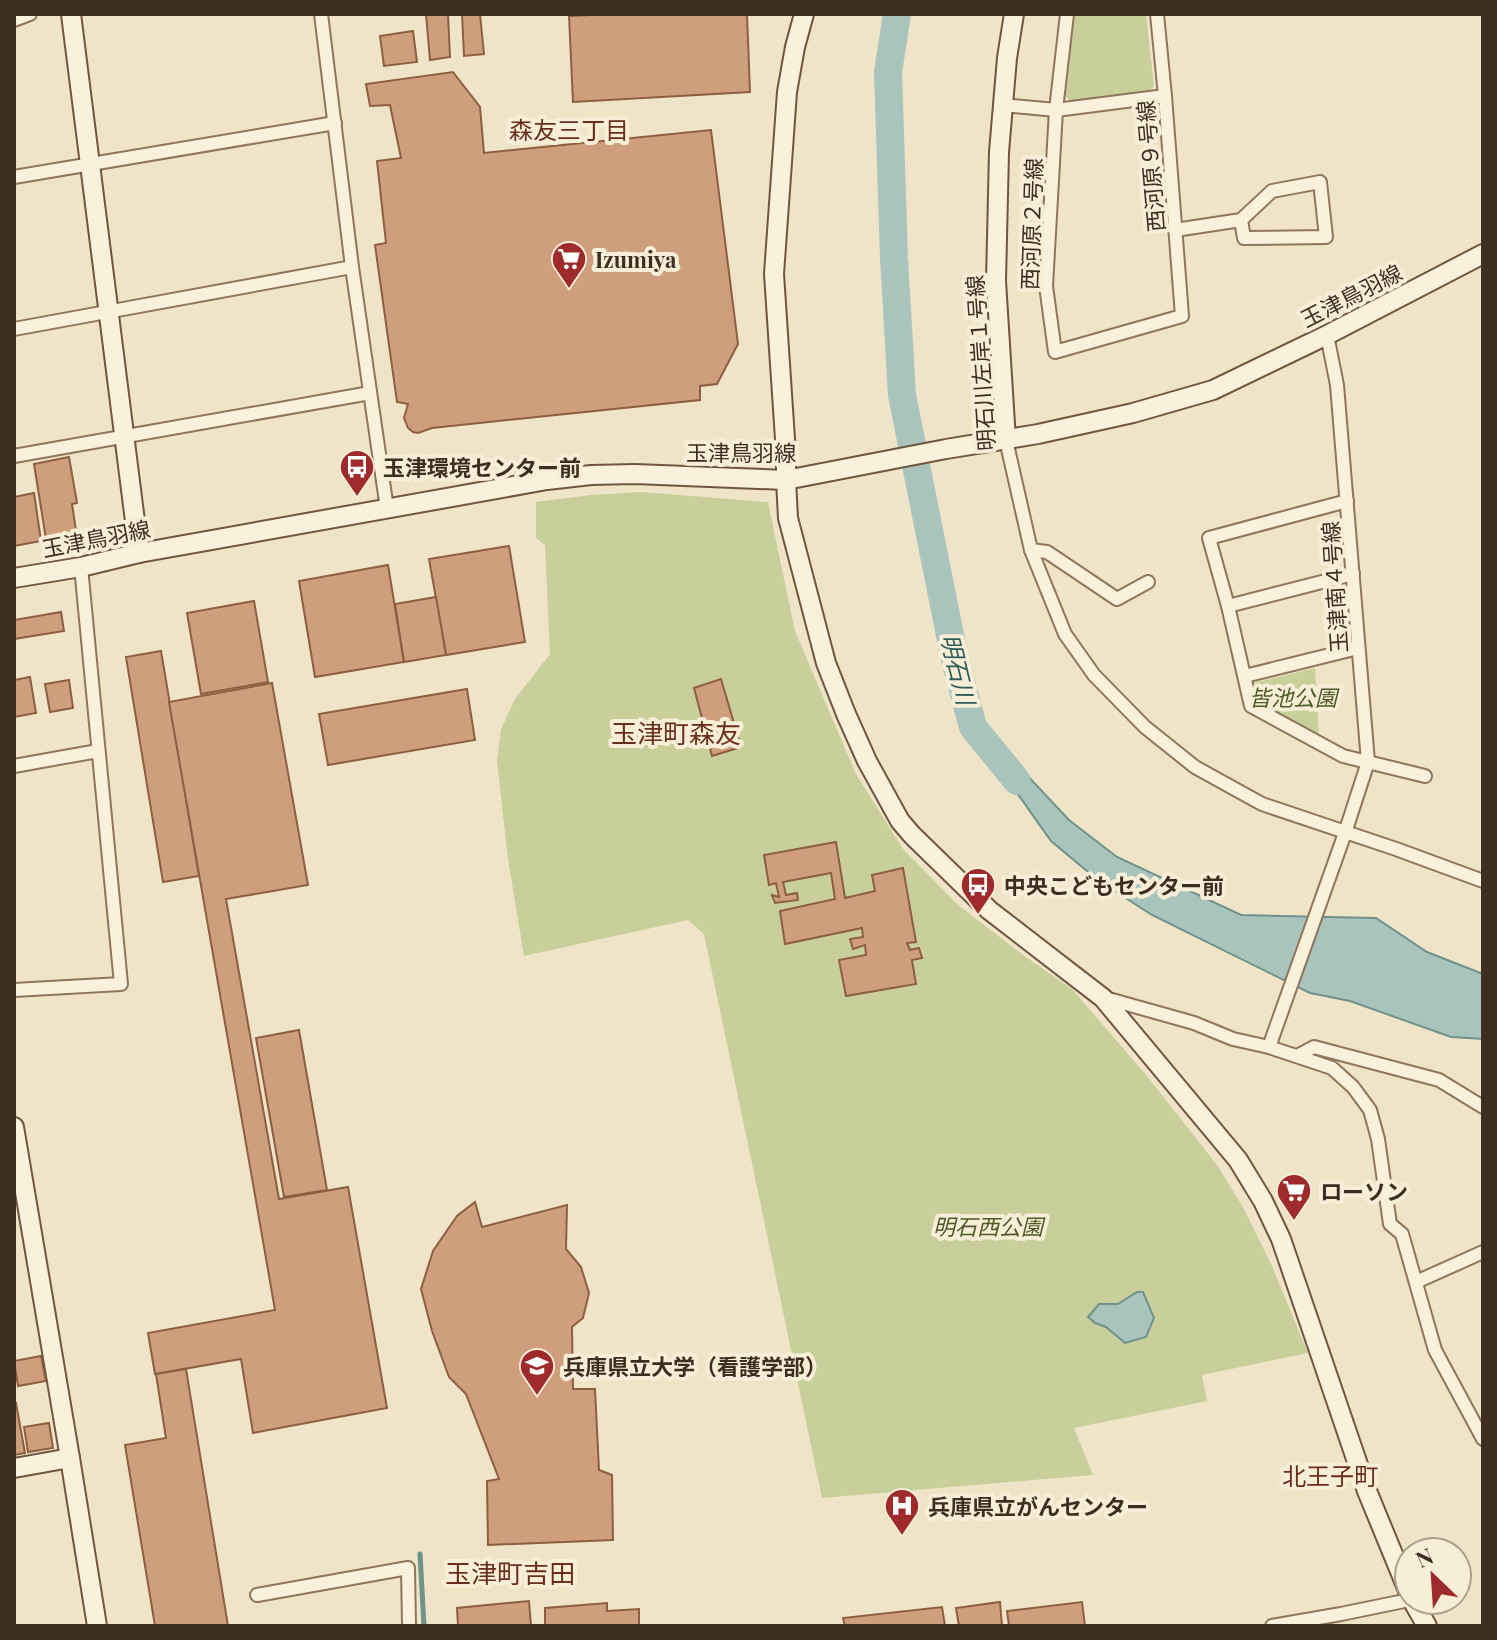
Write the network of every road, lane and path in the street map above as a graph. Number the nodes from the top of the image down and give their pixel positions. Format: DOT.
graph roads {
  1 [pos="30,14"];
  2 [pos="71,14"];
  3 [pos="321,14"];
  4 [pos="804,14"];
  5 [pos="1014,14"];
  6 [pos="1067,14"];
  7 [pos="1157,14"];
  8 [pos="14,20"];
  9 [pos="1165,96"];
  10 [pos="1003,105"];
  11 [pos="1056,110"];
  12 [pos="335,123"];
  13 [pos="89,163"];
  14 [pos="14,177"];
  15 [pos="1241,220"];
  16 [pos="1175,230"];
  17 [pos="1483,254"];
  18 [pos="352,267"];
  19 [pos="108,312"];
  20 [pos="1182,316"];
  21 [pos="14,329"];
  22 [pos="1327,335"];
  23 [pos="370,393"];
  24 [pos="124,437"];
  25 [pos="1006,440"];
  26 [pos="14,456"];
  27 [pos="786,480"];
  28 [pos="1347,501"];
  29 [pos="387,509"];
  30 [pos="1031,550"];
  31 [pos="139,553"];
  32 [pos="81,567"];
  33 [pos="1353,574"];
  34 [pos="14,578"];
  35 [pos="1148,582"];
  36 [pos="1228,606"];
  37 [pos="1358,648"];
  38 [pos="1245,676"];
  39 [pos="98,751"];
  40 [pos="1368,762"];
  41 [pos="14,766"];
  42 [pos="1425,776"];
  43 [pos="1345,833"];
  44 [pos="1483,881"];
  45 [pos="14,990"];
  46 [pos="1103,998"];
  47 [pos="1269,1047"];
  48 [pos="1297,1056"];
  49 [pos="1483,1107"];
  50 [pos="14,1127"];
  51 [pos="1483,1252"];
  52 [pos="1416,1282"];
  53 [pos="1483,1439"];
  54 [pos="70,1458"];
  55 [pos="14,1468"];
  56 [pos="1393,1554"];
  57 [pos="257,1595"];
  58 [pos="1393,1604"];
  59 [pos="97,1626"];
  60 [pos="409,1626"];
  61 [pos="1272,1626"];
  1 -- 8 [label="street"];
  2 -- 13 [label="street"];
  3 -- 12 [label="street"];
  4 -- 27 [label="street"];
  5 -- 10 [label="street, 明石川左岸１号線"];
  6 -- 11 [label="street, 西河原２号線"];
  7 -- 9 [label="street, 西河原９号線"];
  9 -- 11 [label="street"];
  9 -- 16 [label="street, 西河原９号線"];
  10 -- 11 [label="street"];
  10 -- 25 [label="street, 明石川左岸１号線"];
  11 -- 20 [label="street, 西河原２号線"];
  12 -- 13 [label="street"];
  12 -- 18 [label="street"];
  13 -- 14 [label="street"];
  13 -- 19 [label="street"];
  15 -- 15 [label="street"];
  15 -- 16 [label="street"];
  16 -- 20 [label="street, 西河原９号線"];
  17 -- 22 [label="street, 玉津鳥羽線"];
  18 -- 19 [label="street"];
  18 -- 23 [label="street"];
  19 -- 21 [label="street"];
  19 -- 24 [label="street"];
  22 -- 25 [label="street, 玉津鳥羽線"];
  22 -- 28 [label="street, 玉津南４号線"];
  23 -- 24 [label="street"];
  23 -- 29 [label="street"];
  24 -- 26 [label="street"];
  24 -- 31 [label="street"];
  25 -- 27 [label="street, 玉津鳥羽線"];
  25 -- 30 [label="street, 明石川左岸１号線"];
  27 -- 29 [label="street, 玉津鳥羽線"];
  27 -- 46 [label="street"];
  28 -- 33 [label="street, 玉津南４号線"];
  28 -- 36 [label="street"];
  29 -- 31 [label="street, 玉津鳥羽線"];
  30 -- 35 [label="street"];
  30 -- 43 [label="street, 明石川左岸１号線"];
  31 -- 32 [label="street, 玉津鳥羽線"];
  32 -- 34 [label="street, 玉津鳥羽線"];
  32 -- 39 [label="street"];
  33 -- 36 [label="street"];
  33 -- 37 [label="street, 玉津南４号線"];
  36 -- 38 [label="street"];
  37 -- 38 [label="street"];
  37 -- 40 [label="street, 玉津南４号線"];
  38 -- 40 [label="street"];
  39 -- 41 [label="street"];
  39 -- 45 [label="street"];
  40 -- 42 [label="street"];
  40 -- 43 [label="street, 玉津南４号線"];
  43 -- 44 [label="street, 明石川左岸１号線"];
  43 -- 47 [label="street, 玉津南４号線"];
  46 -- 47 [label="street"];
  46 -- 56 [label="street"];
  47 -- 48 [label="street"];
  48 -- 49 [label="street"];
  48 -- 52 [label="street"];
  50 -- 54 [label="street"];
  51 -- 52 [label="street"];
  52 -- 53 [label="street"];
  54 -- 55 [label="street"];
  54 -- 59 [label="street"];
  57 -- 60 [label="street"];
  58 -- 61 [label="street"];
}
